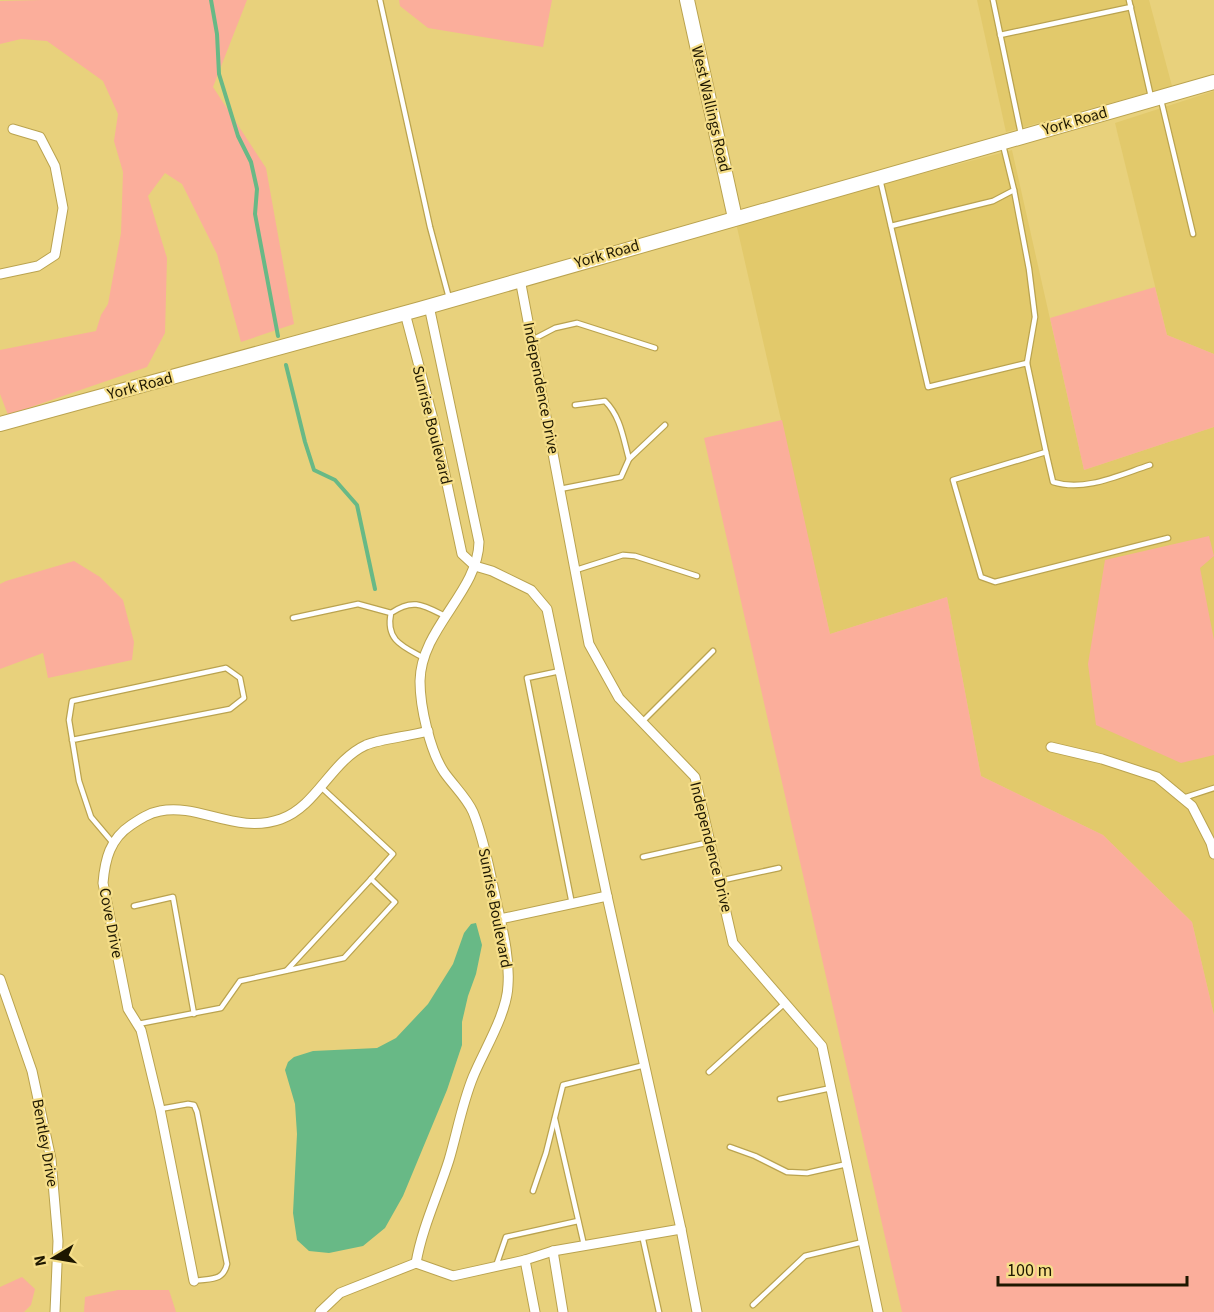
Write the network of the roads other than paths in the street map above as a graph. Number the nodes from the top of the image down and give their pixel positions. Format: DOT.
graph roads {
  1 [pos="380,0"];
  2 [pos="687,0"];
  3 [pos="993,0"];
  4 [pos="1129,0"];
  5 [pos="1131,7"];
  6 [pos="1000,35"];
  7 [pos="1214,82"];
  8 [pos="1156,99"];
  9 [pos="13,129"];
  10 [pos="1022,136"];
  11 [pos="1002,142"];
  12 [pos="880,177"];
  13 [pos="1014,190"];
  14 [pos="735,218"];
  15 [pos="891,226"];
  16 [pos="1193,234"];
  17 [pos="0,274"];
  18 [pos="520,279"];
  19 [pos="450,300"];
  20 [pos="429,306"];
  21 [pos="405,313"];
  22 [pos="532,340"];
  23 [pos="655,348"];
  24 [pos="1028,363"];
  25 [pos="575,405"];
  26 [pos="0,424"];
  27 [pos="665,425"];
  28 [pos="1046,452"];
  29 [pos="629,459"];
  30 [pos="1150,465"];
  31 [pos="560,489"];
  32 [pos="1168,538"];
  33 [pos="475,566"];
  34 [pos="576,570"];
  35 [pos="697,576"];
  36 [pos="391,613"];
  37 [pos="445,616"];
  38 [pos="293,618"];
  39 [pos="713,651"];
  40 [pos="424,658"];
  41 [pos="560,671"];
  42 [pos="642,722"];
  43 [pos="428,731"];
  44 [pos="72,740"];
  45 [pos="1051,747"];
  46 [pos="321,787"];
  47 [pos="1214,788"];
  48 [pos="1183,798"];
  49 [pos="710,842"];
  50 [pos="112,843"];
  51 [pos="1214,854"];
  52 [pos="643,857"];
  53 [pos="779,868"];
  54 [pos="371,879"];
  55 [pos="719,881"];
  56 [pos="607,896"];
  57 [pos="572,904"];
  58 [pos="134,906"];
  59 [pos="500,919"];
  60 [pos="286,971"];
  61 [pos="0,979"];
  62 [pos="785,1003"];
  63 [pos="194,1014"];
  64 [pos="138,1024"];
  65 [pos="645,1065"];
  66 [pos="710,1072"];
  67 [pos="831,1088"];
  68 [pos="780,1099"];
  69 [pos="160,1109"];
  70 [pos="555,1118"];
  71 [pos="730,1147"];
  72 [pos="847,1164"];
  73 [pos="533,1191"];
  74 [pos="578,1221"];
  75 [pos="681,1229"];
  76 [pos="642,1235"];
  77 [pos="863,1242"];
  78 [pos="584,1245"];
  79 [pos="553,1251"];
  80 [pos="525,1260"];
  81 [pos="416,1263"];
  82 [pos="496,1266"];
  83 [pos="194,1281"];
  84 [pos="753,1305"];
  85 [pos="55,1312"];
  86 [pos="320,1312"];
  87 [pos="535,1312"];
  88 [pos="563,1312"];
  89 [pos="659,1312"];
  90 [pos="697,1312"];
  91 [pos="878,1312"];
  1 -- 19 [label="lane"];
  2 -- 14 [label="street, West Wallings Road"];
  3 -- 6 [label="lane"];
  4 -- 5 [label="lane"];
  5 -- 6 [label="lane"];
  5 -- 8 [label="lane"];
  6 -- 10 [label="lane"];
  7 -- 8 [label="street, York Road"];
  8 -- 10 [label="street, York Road"];
  8 -- 16 [label="lane"];
  9 -- 17 [label="street"];
  10 -- 11 [label="street, York Road"];
  11 -- 12 [label="street, York Road"];
  11 -- 13 [label="lane"];
  12 -- 14 [label="street, York Road"];
  12 -- 15 [label="lane"];
  13 -- 15 [label="lane"];
  13 -- 24 [label="lane"];
  14 -- 18 [label="street, York Road"];
  15 -- 24 [label="lane"];
  18 -- 19 [label="street, York Road"];
  18 -- 22 [label="street, Independence Drive"];
  19 -- 20 [label="street, York Road"];
  20 -- 21 [label="street, York Road"];
  20 -- 33 [label="street, Sunrise Boulevard"];
  21 -- 26 [label="street, York Road"];
  21 -- 33 [label="street, Sunrise Boulevard"];
  22 -- 23 [label="lane"];
  22 -- 31 [label="street, Independence Drive"];
  24 -- 28 [label="lane"];
  25 -- 29 [label="lane"];
  27 -- 29 [label="lane"];
  28 -- 30 [label="lane"];
  28 -- 32 [label="lane"];
  29 -- 31 [label="lane"];
  31 -- 34 [label="street, Independence Drive"];
  33 -- 37 [label="street, Sunrise Boulevard"];
  33 -- 41 [label="street"];
  34 -- 35 [label="lane"];
  34 -- 42 [label="street, Independence Drive"];
  36 -- 37 [label="lane"];
  36 -- 38 [label="lane"];
  36 -- 40 [label="lane"];
  37 -- 40 [label="street, Sunrise Boulevard"];
  39 -- 42 [label="lane"];
  40 -- 43 [label="street, Sunrise Boulevard"];
  41 -- 56 [label="street"];
  41 -- 57 [label="lane"];
  42 -- 49 [label="street, Independence Drive"];
  43 -- 46 [label="street"];
  43 -- 59 [label="street, Sunrise Boulevard"];
  44 -- 44 [label="lane"];
  44 -- 50 [label="lane"];
  45 -- 48 [label="street"];
  46 -- 50 [label="street"];
  46 -- 54 [label="lane"];
  47 -- 48 [label="lane"];
  48 -- 51 [label="street"];
  49 -- 52 [label="lane"];
  49 -- 55 [label="street, Independence Drive"];
  50 -- 64 [label="street, Cove Drive"];
  53 -- 55 [label="lane"];
  54 -- 60 [label="lane"];
  54 -- 60 [label="lane"];
  55 -- 62 [label="street, Independence Drive"];
  56 -- 57 [label="street"];
  56 -- 65 [label="street"];
  57 -- 59 [label="street"];
  58 -- 63 [label="lane"];
  59 -- 81 [label="street, Sunrise Boulevard"];
  60 -- 63 [label="lane"];
  61 -- 85 [label="street, Bentley Drive"];
  62 -- 66 [label="lane"];
  62 -- 67 [label="street, Independence Drive"];
  63 -- 64 [label="lane"];
  64 -- 69 [label="street, Cove Drive"];
  65 -- 70 [label="lane"];
  65 -- 75 [label="street"];
  67 -- 68 [label="lane"];
  67 -- 72 [label="street, Independence Drive"];
  69 -- 83 [label="street, Cove Drive"];
  69 -- 83 [label="lane"];
  70 -- 73 [label="lane"];
  70 -- 74 [label="lane"];
  71 -- 72 [label="lane"];
  72 -- 77 [label="street, Independence Drive"];
  74 -- 78 [label="lane"];
  74 -- 82 [label="lane"];
  75 -- 76 [label="street"];
  75 -- 90 [label="street"];
  76 -- 78 [label="street"];
  76 -- 89 [label="lane"];
  77 -- 84 [label="lane"];
  77 -- 91 [label="street, Independence Drive"];
  78 -- 79 [label="street"];
  79 -- 80 [label="street"];
  79 -- 88 [label="street"];
  80 -- 82 [label="street"];
  80 -- 87 [label="street"];
  81 -- 82 [label="street"];
  81 -- 86 [label="street"];
}
